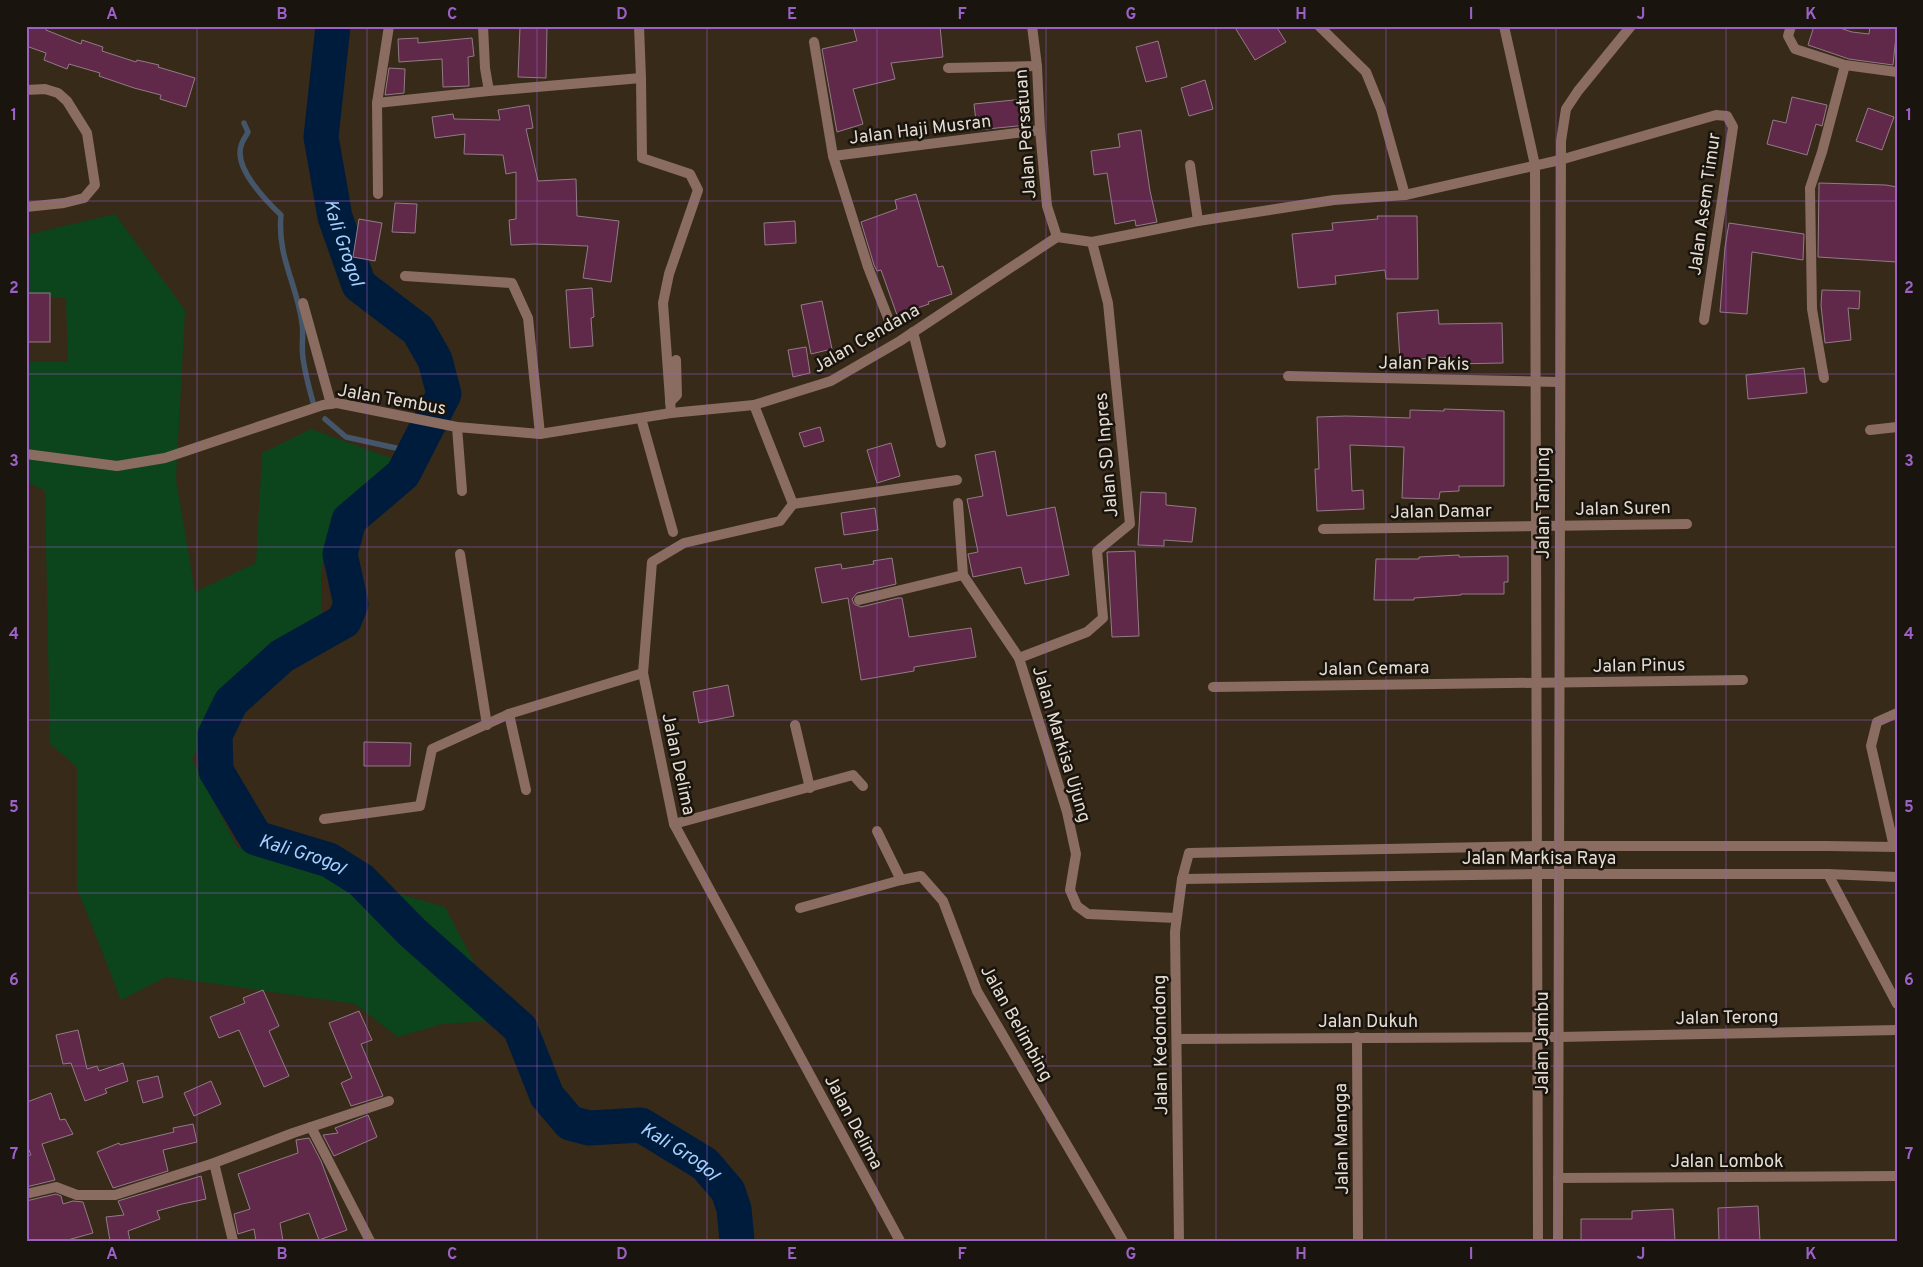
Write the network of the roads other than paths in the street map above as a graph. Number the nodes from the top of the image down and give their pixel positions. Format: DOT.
graph roads {
  1 [pos="388,26"];
  2 [pos="483,26"];
  3 [pos="639,26"];
  4 [pos="1032,26"];
  5 [pos="1319,26"];
  6 [pos="1504,26"];
  7 [pos="1631,26"];
  8 [pos="1790,31"];
  9 [pos="814,42"];
  10 [pos="1845,64"];
  11 [pos="1037,66"];
  12 [pos="948,68"];
  13 [pos="1897,72"];
  14 [pos="640,78"];
  15 [pos="26,90"];
  16 [pos="488,91"];
  17 [pos="377,103"];
  18 [pos="1040,130"];
  19 [pos="833,156"];
  20 [pos="1560,160"];
  21 [pos="1190,166"];
  22 [pos="1535,166"];
  23 [pos="378,194"];
  24 [pos="1406,195"];
  25 [pos="26,207"];
  26 [pos="1198,222"];
  27 [pos="1057,237"];
  28 [pos="1092,242"];
  29 [pos="406,276"];
  30 [pos="303,303"];
  31 [pos="1704,320"];
  32 [pos="890,323"];
  33 [pos="913,332"];
  34 [pos="676,360"];
  35 [pos="1288,376"];
  36 [pos="1824,378"];
  37 [pos="1535,382"];
  38 [pos="1560,382"];
  39 [pos="670,402"];
  40 [pos="331,404"];
  41 [pos="754,404"];
  42 [pos="671,413"];
  43 [pos="641,418"];
  44 [pos="452,426"];
  45 [pos="1897,427"];
  46 [pos="1870,430"];
  47 [pos="540,434"];
  48 [pos="941,443"];
  49 [pos="26,454"];
  50 [pos="957,480"];
  51 [pos="462,491"];
  52 [pos="958,503"];
  53 [pos="793,504"];
  54 [pos="1687,524"];
  55 [pos="1535,526"];
  56 [pos="1560,526"];
  57 [pos="1323,529"];
  58 [pos="673,532"];
  59 [pos="460,554"];
  60 [pos="963,575"];
  61 [pos="859,600"];
  62 [pos="1020,658"];
  63 [pos="643,673"];
  64 [pos="1743,680"];
  65 [pos="1536,683"];
  66 [pos="1559,683"];
  67 [pos="1213,687"];
  68 [pos="1897,713"];
  69 [pos="509,714"];
  70 [pos="486,725"];
  71 [pos="795,725"];
  72 [pos="863,786"];
  73 [pos="810,788"];
  74 [pos="526,790"];
  75 [pos="324,819"];
  76 [pos="674,824"];
  77 [pos="877,831"];
  78 [pos="1536,846"];
  79 [pos="1559,846"];
  80 [pos="1895,847"];
  81 [pos="1192,852"];
  82 [pos="1537,874"];
  83 [pos="1559,874"];
  84 [pos="1828,874"];
  85 [pos="1897,877"];
  86 [pos="1182,879"];
  87 [pos="901,880"];
  88 [pos="800,908"];
  89 [pos="1176,918"];
  90 [pos="1897,1004"];
  91 [pos="1897,1030"];
  92 [pos="1537,1036"];
  93 [pos="1559,1036"];
  94 [pos="1356,1037"];
  95 [pos="1177,1039"];
  96 [pos="389,1101"];
  97 [pos="311,1127"];
  98 [pos="214,1163"];
  99 [pos="1897,1176"];
  100 [pos="1558,1178"];
  101 [pos="26,1194"];
  102 [pos="233,1241"];
  103 [pos="370,1241"];
  104 [pos="900,1241"];
  105 [pos="1123,1241"];
  106 [pos="1179,1241"];
  107 [pos="1358,1241"];
  108 [pos="1538,1241"];
  109 [pos="1558,1241"];
  1 -- 17 [label="street"];
  2 -- 16 [label="street"];
  3 -- 14 [label="street"];
  4 -- 11 [label="street, Jalan Persatuan"];
  5 -- 24 [label="street"];
  6 -- 22 [label="street, Jalan Tanjung"];
  7 -- 20 [label="street, Jalan Tanjung"];
  8 -- 10 [label="street"];
  9 -- 19 [label="street"];
  10 -- 13 [label="street"];
  10 -- 36 [label="street"];
  11 -- 12 [label="street"];
  11 -- 18 [label="street, Jalan Persatuan"];
  14 -- 16 [label="street"];
  14 -- 39 [label="street"];
  15 -- 25 [label="street"];
  16 -- 17 [label="street"];
  17 -- 23 [label="street"];
  18 -- 19 [label="street, Jalan Haji Musran"];
  18 -- 27 [label="street, Jalan Persatuan"];
  19 -- 32 [label="street"];
  20 -- 22 [label="street"];
  20 -- 31 [label="street, Jalan Asem Timur"];
  20 -- 38 [label="street, Jalan Tanjung"];
  21 -- 26 [label="street"];
  22 -- 24 [label="street"];
  22 -- 37 [label="street, Jalan Tanjung"];
  24 -- 26 [label="street"];
  26 -- 28 [label="street"];
  27 -- 28 [label="street"];
  27 -- 33 [label="street, Jalan Cendana"];
  28 -- 62 [label="street, Jalan SD Inpres"];
  29 -- 47 [label="street"];
  30 -- 40 [label="street"];
  33 -- 41 [label="street, Jalan Cendana"];
  33 -- 48 [label="street"];
  34 -- 39 [label="street"];
  35 -- 37 [label="street, Jalan Pakis"];
  37 -- 38 [label="street, Jalan Pakis"];
  37 -- 55 [label="street, Jalan Tanjung"];
  38 -- 56 [label="street, Jalan Tanjung"];
  39 -- 42 [label="street"];
  40 -- 44 [label="street, Jalan Tembus"];
  40 -- 49 [label="street, Jalan Tembus"];
  41 -- 42 [label="street, Jalan Cendana"];
  41 -- 53 [label="street"];
  42 -- 43 [label="street, Jalan Tembus"];
  43 -- 47 [label="street, Jalan Tembus"];
  43 -- 58 [label="street"];
  44 -- 47 [label="street, Jalan Tembus"];
  44 -- 51 [label="street"];
  45 -- 46 [label="street"];
  50 -- 53 [label="street"];
  52 -- 60 [label="street"];
  53 -- 63 [label="street, Jalan Delima"];
  54 -- 56 [label="street, Jalan Suren"];
  55 -- 56 [label="street, Jalan Damar"];
  55 -- 57 [label="street, Jalan Damar"];
  55 -- 65 [label="street, Jalan Tanjung"];
  56 -- 66 [label="street, Jalan Tanjung"];
  59 -- 70 [label="street"];
  60 -- 61 [label="street"];
  60 -- 62 [label="street, Jalan Markisa Ujung"];
  62 -- 89 [label="street, Jalan Markisa Ujung"];
  63 -- 69 [label="street"];
  63 -- 76 [label="street, Jalan Delima"];
  64 -- 66 [label="street, Jalan Pinus"];
  65 -- 66 [label="street, Jalan Pinus"];
  65 -- 67 [label="street, Jalan Cemara"];
  65 -- 78 [label="street, Jalan Tanjung"];
  66 -- 79 [label="street, Jalan Tanjung"];
  68 -- 80 [label="street"];
  69 -- 70 [label="street"];
  69 -- 74 [label="street"];
  70 -- 75 [label="street"];
  71 -- 73 [label="street"];
  72 -- 73 [label="street"];
  73 -- 76 [label="street"];
  76 -- 104 [label="street, Jalan Delima"];
  77 -- 87 [label="street"];
  78 -- 79 [label="street, Jalan Markisa Raya"];
  78 -- 81 [label="street, Jalan Markisa Raya"];
  78 -- 82 [label="street, Jalan Jambu"];
  79 -- 80 [label="street, Jalan Markisa Raya"];
  79 -- 83 [label="street, Jalan Jambu"];
  81 -- 86 [label="street, Jalan Kedondong"];
  82 -- 83 [label="street, Jalan Markisa Raya"];
  82 -- 86 [label="street, Jalan Markisa Raya"];
  82 -- 92 [label="street, Jalan Jambu"];
  83 -- 84 [label="street, Jalan Markisa Raya"];
  83 -- 93 [label="street, Jalan Jambu"];
  84 -- 85 [label="street, Jalan Markisa Raya"];
  84 -- 90 [label="street"];
  86 -- 89 [label="street, Jalan Kedondong"];
  87 -- 88 [label="street, Jalan Belimbing"];
  87 -- 105 [label="street, Jalan Belimbing"];
  89 -- 95 [label="street, Jalan Kedondong"];
  91 -- 93 [label="street, Jalan Terong"];
  92 -- 93 [label="street, Jalan Dukuh"];
  92 -- 94 [label="street, Jalan Dukuh"];
  92 -- 108 [label="street, Jalan Jambu"];
  93 -- 100 [label="street, Jalan Jambu"];
  94 -- 95 [label="street, Jalan Dukuh"];
  94 -- 107 [label="street, Jalan Mangga"];
  95 -- 106 [label="street, Jalan Kedondong"];
  96 -- 97 [label="street"];
  97 -- 98 [label="street"];
  97 -- 103 [label="street"];
  98 -- 101 [label="street"];
  98 -- 102 [label="street"];
  99 -- 100 [label="street, Jalan Lombok"];
  100 -- 109 [label="street, Jalan Jambu"];
}
